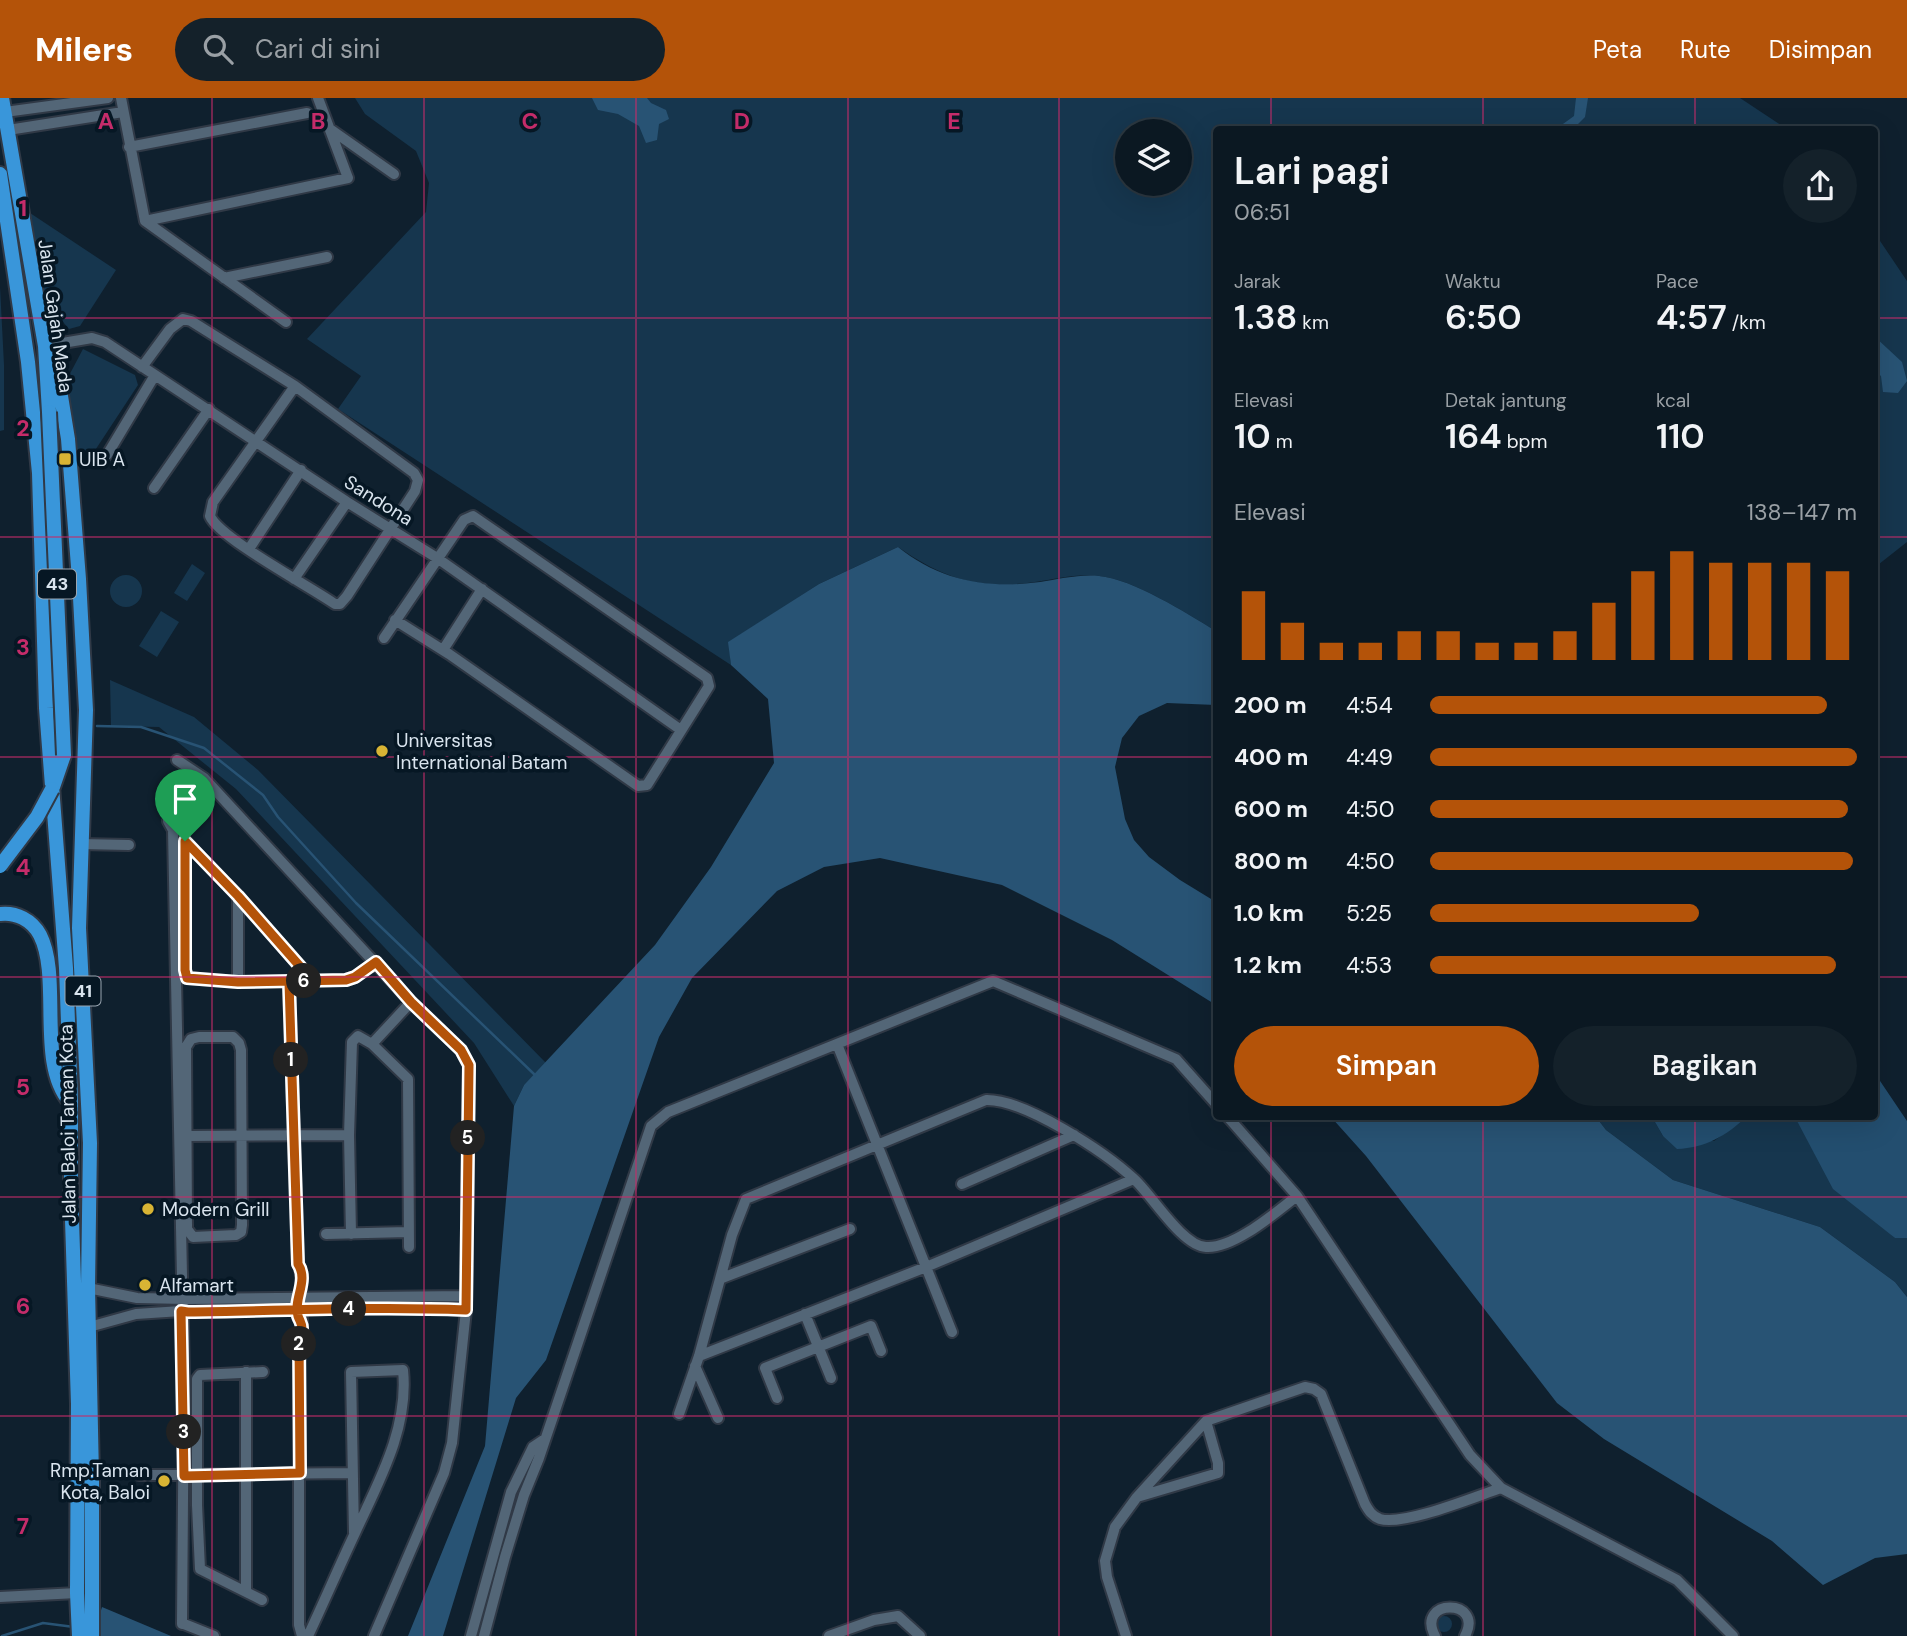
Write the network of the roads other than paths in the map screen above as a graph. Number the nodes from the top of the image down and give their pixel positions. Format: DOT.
graph roads {
  1 [pos="108,98"];
  2 [pos="121,98"];
  3 [pos="318,98"];
  4 [pos="3,105"];
  5 [pos="123,112"];
  6 [pos="307,113"];
  7 [pos="330,129"];
  8 [pos="8,130"];
  9 [pos="129,147"];
  10 [pos="0,174"];
  11 [pos="394,174"];
  12 [pos="145,221"];
  13 [pos="327,257"];
  14 [pos="224,278"];
  15 [pos="286,322"];
  16 [pos="44,346"];
  17 [pos="47,363"];
  18 [pos="142,367"];
  19 [pos="155,375"];
  20 [pos="295,386"];
  21 [pos="209,409"];
  22 [pos="256,440"];
  23 [pos="107,454"];
  24 [pos="301,470"];
  25 [pos="154,488"];
  26 [pos="347,502"];
  27 [pos="391,528"];
  28 [pos="249,549"];
  29 [pos="437,558"];
  30 [pos="294,579"];
  31 [pos="482,589"];
  32 [pos="395,620"];
  33 [pos="384,638"];
  34 [pos="443,650"];
  35 [pos="46,708"];
  36 [pos="86,710"];
  37 [pos="681,730"];
  38 [pos="177,760"];
  39 [pos="52,790"];
  40 [pos="168,821"];
  41 [pos="80,844"];
  42 [pos="129,845"];
  43 [pos="0,866"];
  44 [pos="238,896"];
  45 [pos="0,914"];
  46 [pos="376,962"];
  47 [pos="312,980"];
  48 [pos="238,982"];
  49 [pos="289,982"];
  50 [pos="411,1002"];
  51 [pos="372,1044"];
  52 [pos="837,1044"];
  53 [pos="1213,1101"];
  54 [pos="71,1103"];
  55 [pos="1230,1120"];
  56 [pos="1074,1135"];
  57 [pos="186,1136"];
  58 [pos="349,1136"];
  59 [pos="240,1137"];
  60 [pos="293,1137"];
  61 [pos="90,1143"];
  62 [pos="72,1144"];
  63 [pos="878,1146"];
  64 [pos="1134,1179"];
  65 [pos="962,1184"];
  66 [pos="1297,1196"];
  67 [pos="849,1229"];
  68 [pos="408,1232"];
  69 [pos="326,1234"];
  70 [pos="351,1234"];
  71 [pos="409,1247"];
  72 [pos="926,1267"];
  73 [pos="722,1279"];
  74 [pos="88,1288"];
  75 [pos="299,1293"];
  76 [pos="381,1296"];
  77 [pos="466,1296"];
  78 [pos="181,1298"];
  79 [pos="380,1309"];
  80 [pos="466,1310"];
  81 [pos="181,1311"];
  82 [pos="298,1314"];
  83 [pos="805,1314"];
  84 [pos="89,1328"];
  85 [pos="952,1332"];
  86 [pos="818,1347"];
  87 [pos="881,1351"];
  88 [pos="697,1361"];
  89 [pos="246,1372"];
  90 [pos="263,1372"];
  91 [pos="831,1378"];
  92 [pos="777,1398"];
  93 [pos="679,1414"];
  94 [pos="718,1418"];
  95 [pos="1206,1422"];
  96 [pos="545,1439"];
  97 [pos="300,1473"];
  98 [pos="352,1473"];
  99 [pos="247,1474"];
  100 [pos="139,1475"];
  101 [pos="197,1475"];
  102 [pos="184,1476"];
  103 [pos="85,1478"];
  104 [pos="1501,1489"];
  105 [pos="1137,1497"];
  106 [pos="354,1534"];
  107 [pos="246,1591"];
  108 [pos="77,1593"];
  109 [pos="0,1597"];
  110 [pos="262,1600"];
  111 [pos="86,1630"];
  112 [pos="1730,1634"];
  113 [pos="215,1636"];
  114 [pos="302,1636"];
  115 [pos="308,1636"];
  116 [pos="374,1636"];
  117 [pos="471,1636"];
  118 [pos="484,1636"];
  119 [pos="829,1636"];
  120 [pos="920,1636"];
  121 [pos="1126,1636"];
  122 [pos="1435,1636"];
  123 [pos="1465,1636"];
  1 -- 4 [label="street"];
  2 -- 5 [label="street"];
  3 -- 7 [label="street"];
  4 -- 8 [label="highway, Jalan Gajah Mada / 43"];
  5 -- 8 [label="street"];
  5 -- 9 [label="street"];
  6 -- 9 [label="street"];
  7 -- 11 [label="street"];
  7 -- 12 [label="street"];
  8 -- 16 [label="highway, Jalan Gajah Mada / 43"];
  9 -- 12 [label="street"];
  10 -- 35 [label="highway, Jalan Gajah Mada / 43"];
  12 -- 14 [label="street"];
  13 -- 14 [label="street"];
  14 -- 15 [label="street"];
  16 -- 17 [label="highway, Jalan Gajah Mada / 43"];
  16 -- 18 [label="street, Sandona"];
  17 -- 36 [label="highway, Jalan Baloi Taman Kota / 41"];
  17 -- 43 [label="highway, Jalan Gajah Mada / 43, bridge"];
  18 -- 19 [label="street, Sandona"];
  18 -- 20 [label="street"];
  19 -- 21 [label="street, Sandona"];
  19 -- 23 [label="street"];
  20 -- 22 [label="street"];
  20 -- 27 [label="street"];
  21 -- 22 [label="street, Sandona"];
  21 -- 25 [label="street"];
  22 -- 24 [label="street, Sandona"];
  22 -- 28 [label="street"];
  24 -- 26 [label="street, Sandona"];
  24 -- 28 [label="street"];
  26 -- 27 [label="street, Sandona"];
  26 -- 30 [label="street"];
  27 -- 29 [label="street, Sandona"];
  27 -- 30 [label="street"];
  28 -- 30 [label="street"];
  29 -- 31 [label="street, Sandona"];
  29 -- 32 [label="street"];
  29 -- 37 [label="street"];
  31 -- 34 [label="street"];
  31 -- 37 [label="street, Sandona"];
  32 -- 33 [label="street"];
  32 -- 34 [label="street"];
  34 -- 37 [label="street"];
  35 -- 36 [label="highway"];
  35 -- 39 [label="highway, Jalan Gajah Mada / 43"];
  36 -- 41 [label="highway, Jalan Baloi Taman Kota / 41"];
  38 -- 46 [label="street"];
  39 -- 54 [label="highway, Jalan Baloi Taman Kota / 41"];
  40 -- 78 [label="street"];
  41 -- 42 [label="street"];
  41 -- 61 [label="highway, Jalan Baloi Taman Kota / 41"];
  44 -- 47 [label="street"];
  44 -- 48 [label="street"];
  44 -- 48 [label="street"];
  45 -- 54 [label="highway"];
  46 -- 47 [label="street"];
  46 -- 50 [label="street"];
  47 -- 49 [label="street"];
  48 -- 49 [label="street"];
  49 -- 60 [label="street"];
  50 -- 51 [label="street"];
  50 -- 77 [label="street"];
  51 -- 58 [label="street"];
  51 -- 68 [label="street"];
  52 -- 53 [label="street"];
  52 -- 63 [label="street"];
  52 -- 96 [label="street"];
  54 -- 62 [label="highway, Jalan Baloi Taman Kota / 41"];
  55 -- 66 [label="street"];
  56 -- 63 [label="street"];
  56 -- 64 [label="street"];
  56 -- 65 [label="street"];
  57 -- 59 [label="street"];
  57 -- 59 [label="street"];
  57 -- 59 [label="street"];
  58 -- 60 [label="street"];
  58 -- 70 [label="street"];
  59 -- 60 [label="street"];
  60 -- 75 [label="street"];
  61 -- 62 [label="highway"];
  61 -- 74 [label="highway, Jalan Baloi Taman Kota / 41"];
  62 -- 103 [label="highway, Jalan Baloi Taman Kota / 41"];
  63 -- 72 [label="street"];
  63 -- 73 [label="street"];
  64 -- 66 [label="street"];
  64 -- 72 [label="street"];
  66 -- 104 [label="street"];
  67 -- 73 [label="street"];
  68 -- 70 [label="street"];
  68 -- 71 [label="street"];
  69 -- 70 [label="street"];
  72 -- 83 [label="street"];
  72 -- 85 [label="street"];
  73 -- 88 [label="street"];
  74 -- 78 [label="street"];
  74 -- 84 [label="highway, Jalan Baloi Taman Kota / 41"];
  75 -- 76 [label="street"];
  75 -- 78 [label="street"];
  75 -- 82 [label="street"];
  76 -- 77 [label="street"];
  76 -- 79 [label="street"];
  77 -- 80 [label="street"];
  78 -- 81 [label="street"];
  79 -- 80 [label="street"];
  79 -- 82 [label="street"];
  80 -- 116 [label="street"];
  81 -- 82 [label="street"];
  81 -- 84 [label="street"];
  81 -- 102 [label="street"];
  82 -- 97 [label="street"];
  83 -- 86 [label="street"];
  83 -- 88 [label="street"];
  84 -- 103 [label="highway, Jalan Baloi Taman Kota / 41"];
  86 -- 87 [label="street"];
  86 -- 91 [label="street"];
  86 -- 92 [label="street"];
  88 -- 93 [label="street"];
  88 -- 94 [label="street"];
  89 -- 90 [label="street"];
  89 -- 99 [label="street"];
  89 -- 101 [label="street"];
  95 -- 104 [label="street"];
  95 -- 105 [label="street"];
  95 -- 105 [label="street"];
  96 -- 117 [label="street"];
  96 -- 118 [label="street"];
  97 -- 98 [label="street"];
  97 -- 99 [label="street"];
  97 -- 114 [label="street"];
  98 -- 106 [label="street"];
  98 -- 106 [label="street"];
  99 -- 101 [label="street"];
  99 -- 107 [label="street"];
  100 -- 102 [label="street"];
  101 -- 102 [label="street"];
  101 -- 107 [label="street"];
  102 -- 113 [label="street"];
  103 -- 108 [label="highway, Jalan Baloi Taman Kota / 41"];
  103 -- 111 [label="highway, Jalan Baloi Taman Kota / 41"];
  104 -- 112 [label="street"];
  105 -- 121 [label="street"];
  106 -- 115 [label="street"];
  107 -- 110 [label="street"];
  108 -- 109 [label="street"];
  108 -- 111 [label="highway, Jalan Baloi Taman Kota / 41"];
  119 -- 120 [label="street"];
  122 -- 123 [label="street"];
}
